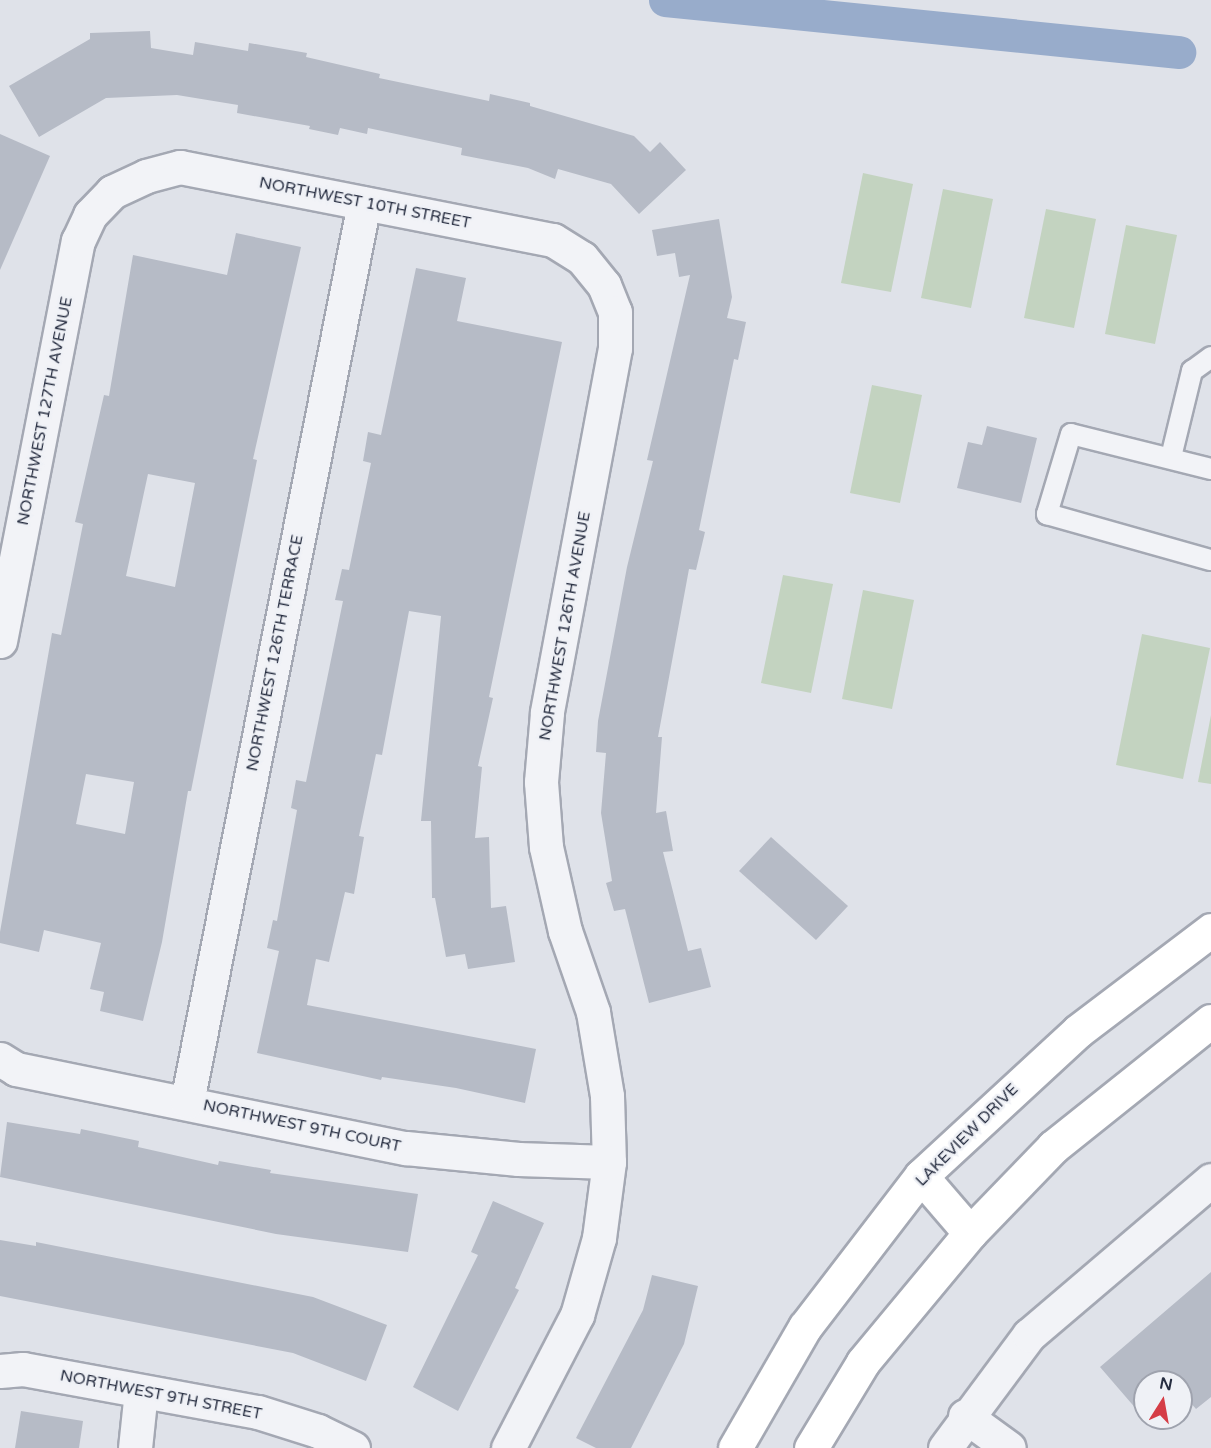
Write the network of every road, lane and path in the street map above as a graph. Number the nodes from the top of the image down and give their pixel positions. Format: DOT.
graph roads {
  1 [pos="112,192"];
  2 [pos="364,203"];
  3 [pos="604,285"];
  4 [pos="1211,357"];
  5 [pos="1171,458"];
  6 [pos="1211,469"];
  7 [pos="1211,560"];
  8 [pos="0,641"];
  9 [pos="1211,930"];
  10 [pos="1211,1021"];
  11 [pos="0,1059"];
  12 [pos="187,1102"];
  13 [pos="609,1162"];
  14 [pos="921,1176"];
  15 [pos="1211,1180"];
  16 [pos="970,1233"];
  17 [pos="0,1371"];
  18 [pos="141,1392"];
  19 [pos="965,1416"];
  20 [pos="135,1448"];
  21 [pos="353,1448"];
  22 [pos="508,1448"];
  23 [pos="735,1448"];
  24 [pos="812,1448"];
  25 [pos="945,1448"];
  26 [pos="1009,1448"];
  1 -- 2 [label="street, NORTHWEST 10TH STREET"];
  1 -- 8 [label="street, NORTHWEST 127TH AVENUE"];
  2 -- 3 [label="street, NORTHWEST 10TH STREET"];
  2 -- 12 [label="street, NORTHWEST 126TH TERRACE"];
  3 -- 13 [label="street, NORTHWEST 126TH AVENUE"];
  4 -- 5 [label="lane"];
  5 -- 6 [label="lane"];
  5 -- 7 [label="lane"];
  9 -- 14 [label="street, LAKEVIEW DRIVE"];
  10 -- 16 [label="street"];
  11 -- 12 [label="street, NORTHWEST 9TH COURT"];
  12 -- 13 [label="street, NORTHWEST 9TH COURT"];
  13 -- 22 [label="street, NORTHWEST 126TH AVENUE"];
  14 -- 16 [label="street"];
  14 -- 23 [label="street, LAKEVIEW DRIVE"];
  15 -- 19 [label="street"];
  16 -- 24 [label="street"];
  17 -- 18 [label="street, NORTHWEST 9TH STREET"];
  18 -- 20 [label="street"];
  18 -- 21 [label="street, NORTHWEST 9TH STREET"];
  19 -- 25 [label="street"];
  19 -- 26 [label="street"];
}
